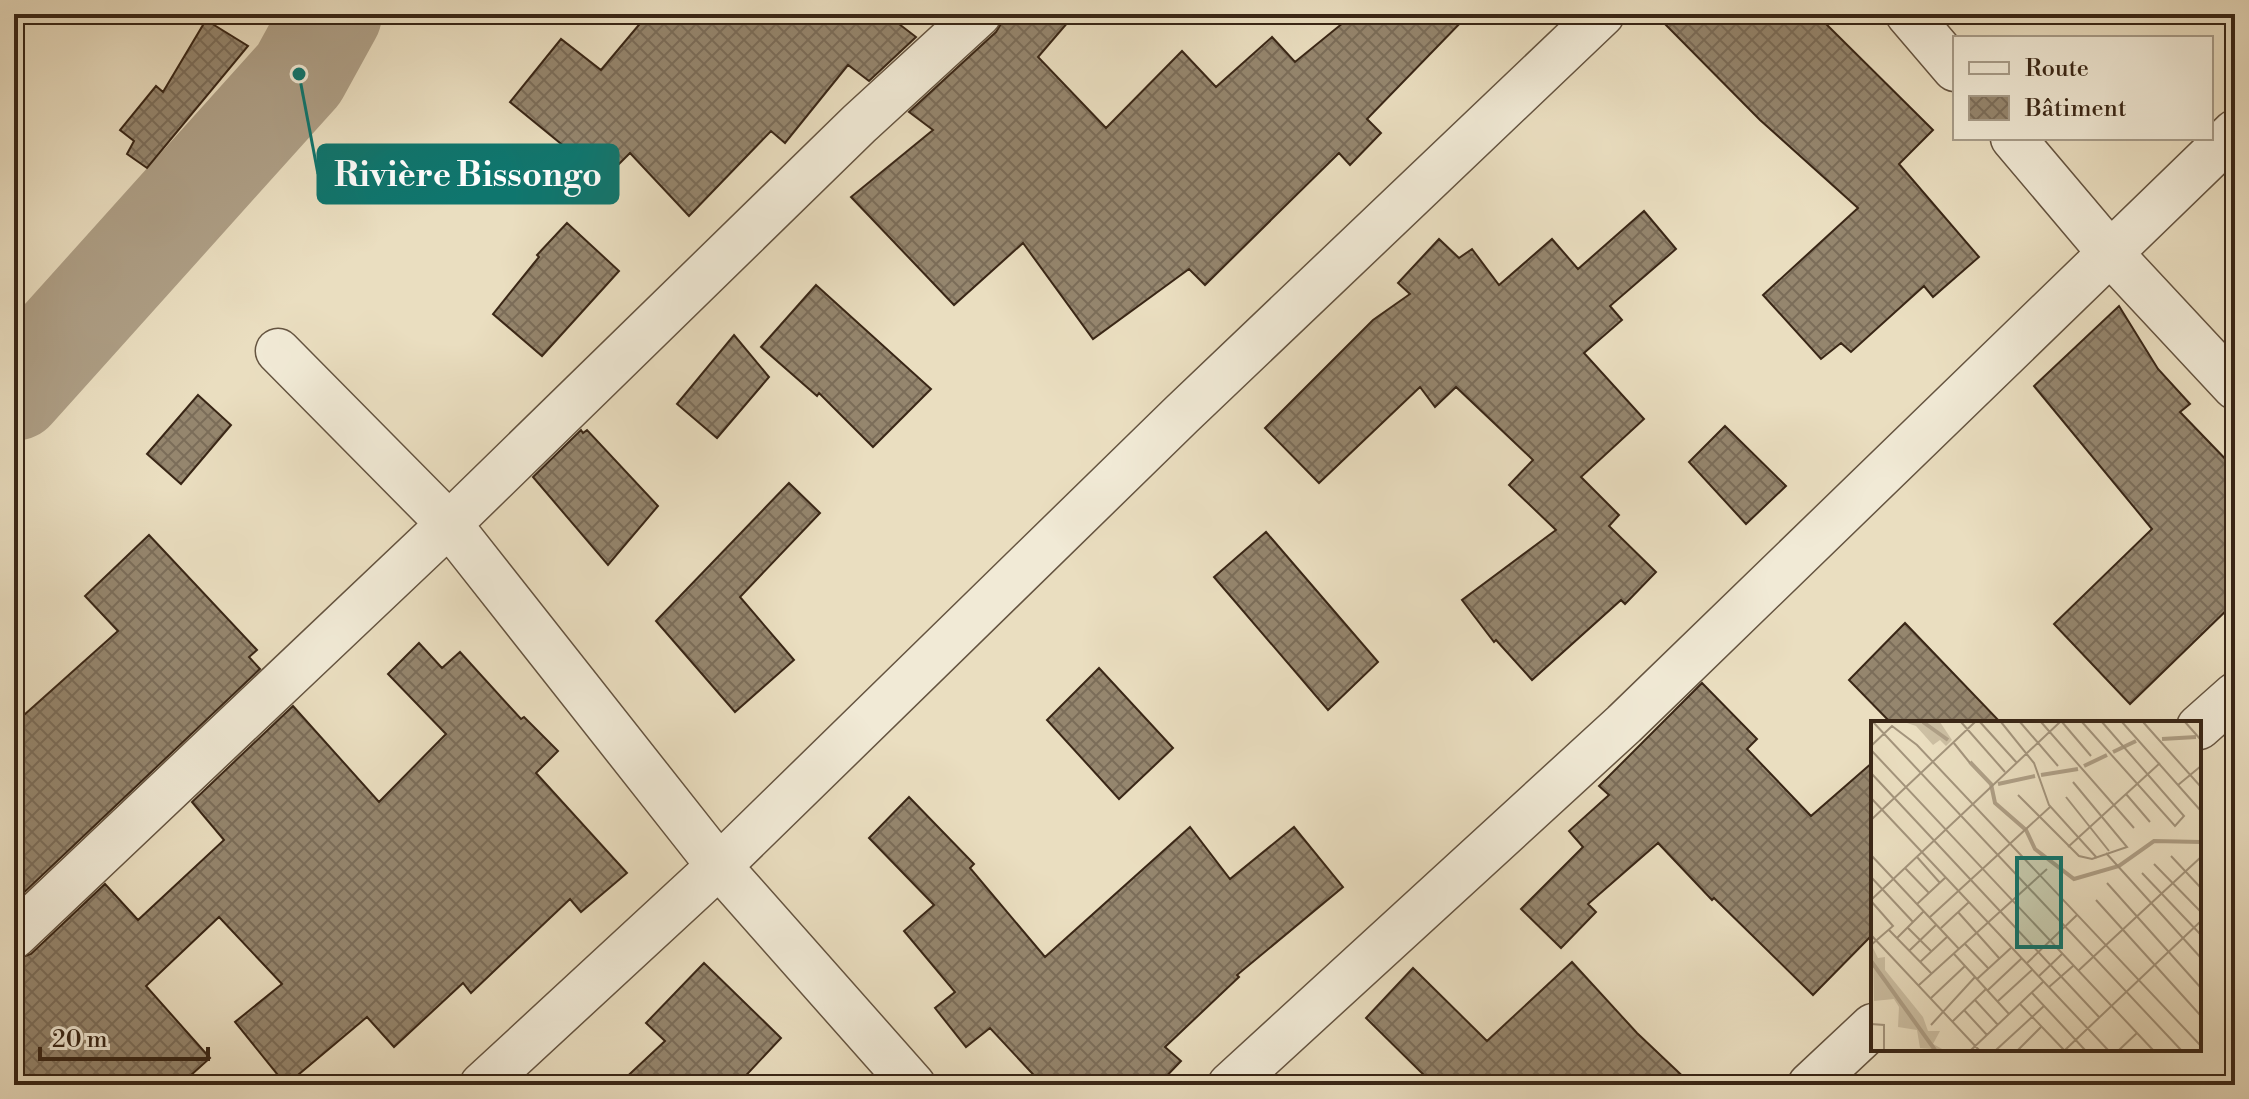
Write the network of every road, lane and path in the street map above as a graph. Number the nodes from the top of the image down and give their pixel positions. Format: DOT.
graph roads {
  1 [pos="979,14"];
  2 [pos="1602,14"];
  3 [pos="1908,14"];
  4 [pos="1953,67"];
  5 [pos="2235,132"];
  6 [pos="2015,140"];
  7 [pos="2111,254"];
  8 [pos="278,351"];
  9 [pos="2235,387"];
  10 [pos="449,524"];
  11 [pos="2235,695"];
  12 [pos="2201,725"];
  13 [pos="719,866"];
  14 [pos="14,936"];
  15 [pos="1871,1028"];
  16 [pos="482,1085"];
  17 [pos="913,1085"];
  18 [pos="1230,1085"];
  19 [pos="1810,1085"];
  1 -- 10 [label="street"];
  2 -- 13 [label="street"];
  3 -- 4 [label="street"];
  5 -- 7 [label="street"];
  6 -- 7 [label="street"];
  7 -- 9 [label="street"];
  7 -- 18 [label="street"];
  8 -- 10 [label="street"];
  10 -- 13 [label="street"];
  10 -- 14 [label="street"];
  11 -- 12 [label="street"];
  13 -- 16 [label="street"];
  13 -- 17 [label="street"];
  15 -- 19 [label="street"];
}
